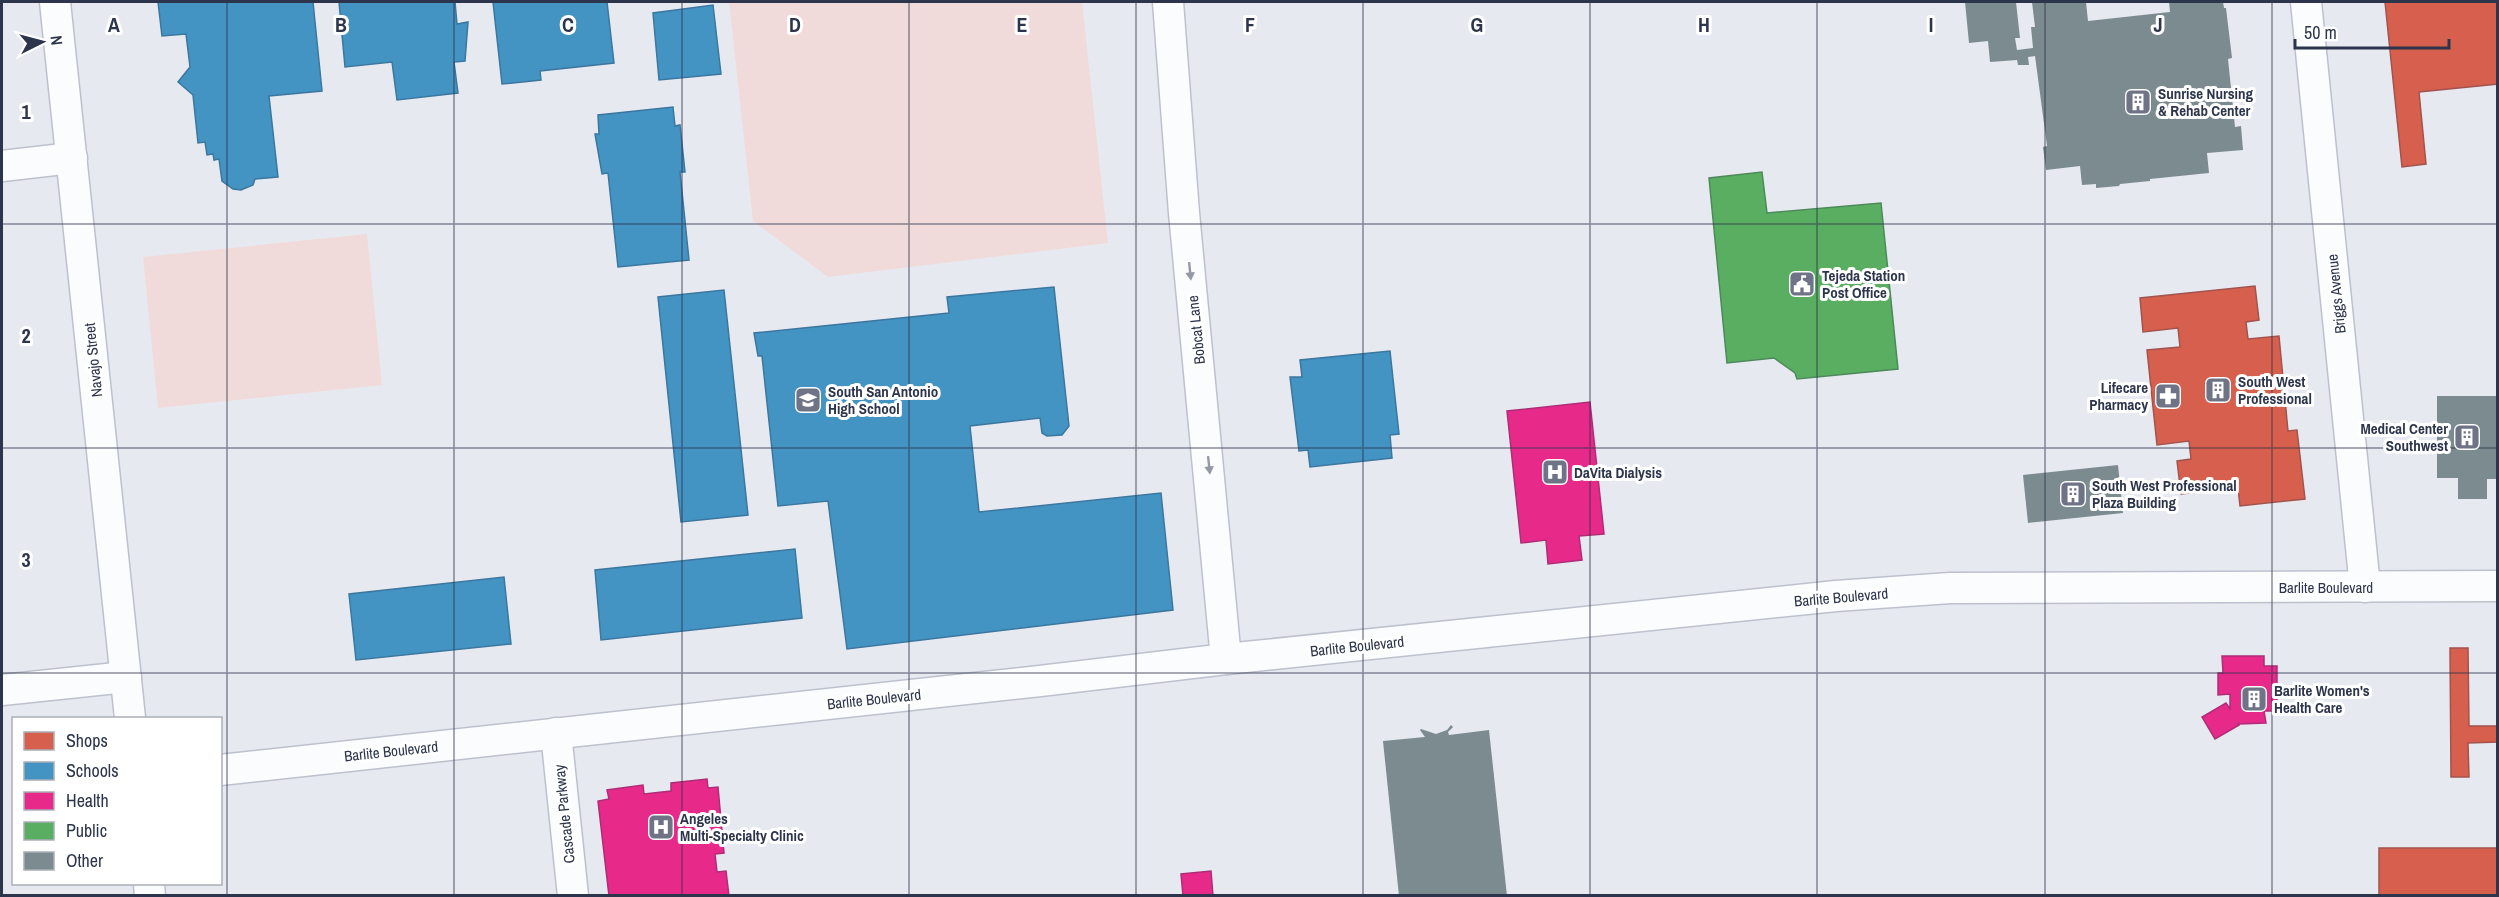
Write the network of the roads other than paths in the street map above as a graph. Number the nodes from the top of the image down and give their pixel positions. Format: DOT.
graph roads {
  1 [pos="55,2"];
  2 [pos="1168,2"];
  3 [pos="2306,2"];
  4 [pos="72,158"];
  5 [pos="2,166"];
  6 [pos="2365,586"];
  7 [pos="2498,586"];
  8 [pos="1226,659"];
  9 [pos="126,677"];
  10 [pos="2,690"];
  11 [pos="130,717"];
  12 [pos="556,733"];
  13 [pos="222,770"];
  14 [pos="573,896"];
  1 -- 4 [label="street, Navajo Street"];
  2 -- 8 [label="street, Bobcat Lane, one-way"];
  3 -- 6 [label="street, Briggs Avenue"];
  4 -- 5 [label="street"];
  4 -- 9 [label="street, Navajo Street"];
  6 -- 7 [label="street, Barlite Boulevard"];
  6 -- 8 [label="street, Barlite Boulevard"];
  8 -- 12 [label="street, Barlite Boulevard"];
  9 -- 10 [label="street"];
  9 -- 11 [label="street, Navajo Street"];
  12 -- 13 [label="street, Barlite Boulevard"];
  12 -- 14 [label="street, Cascade Parkway"];
}
